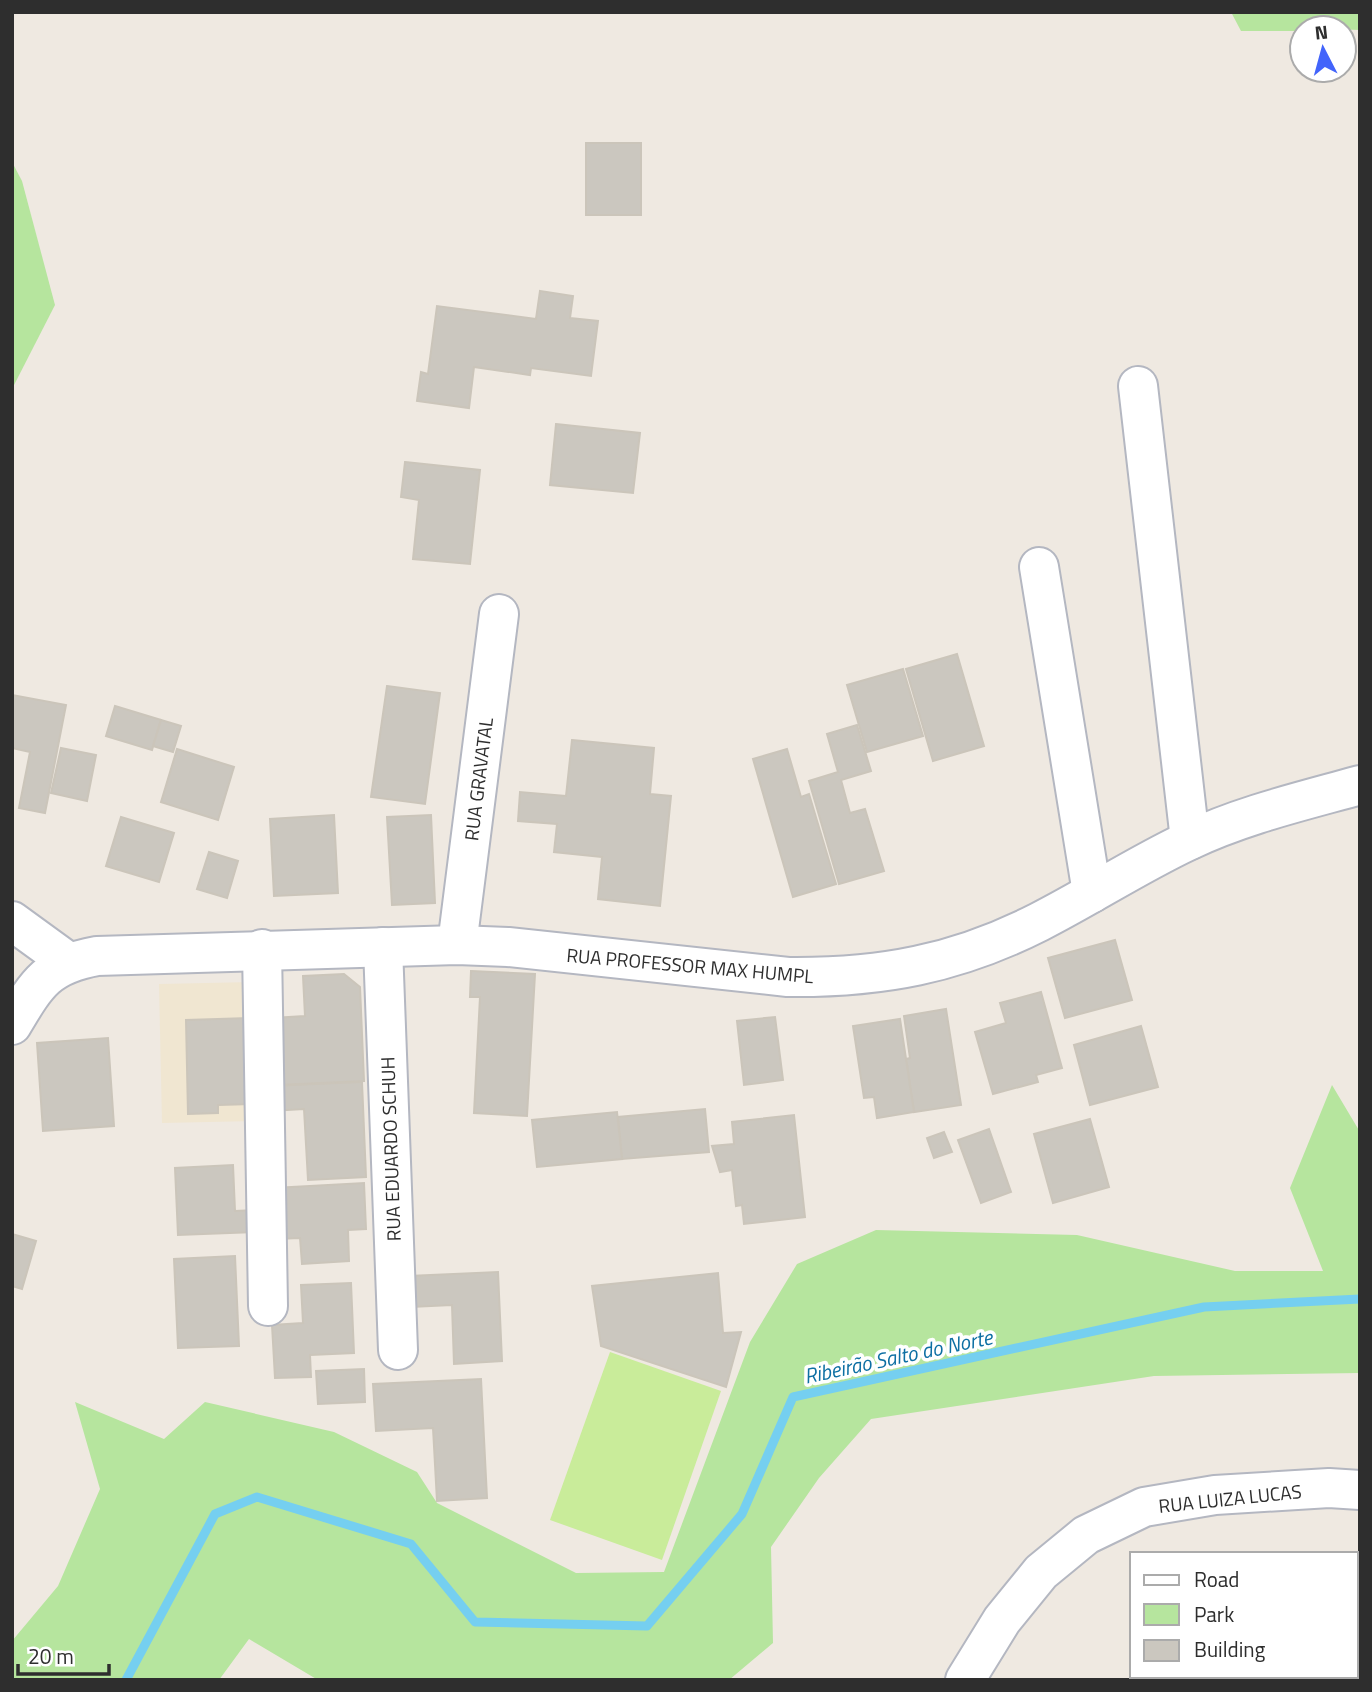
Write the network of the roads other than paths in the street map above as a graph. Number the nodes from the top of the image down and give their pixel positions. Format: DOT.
graph roads {
  1 [pos="1138,386"];
  2 [pos="1039,567"];
  3 [pos="499,614"];
  4 [pos="1360,785"];
  5 [pos="1189,840"];
  6 [pos="1092,892"];
  7 [pos="12,921"];
  8 [pos="457,945"];
  9 [pos="383,947"];
  10 [pos="262,949"];
  11 [pos="67,961"];
  12 [pos="12,1025"];
  13 [pos="268,1306"];
  14 [pos="398,1350"];
  15 [pos="1360,1490"];
  16 [pos="965,1680"];
  1 -- 5 [label="street"];
  2 -- 6 [label="street"];
  3 -- 8 [label="street, RUA GRAVATAL"];
  4 -- 5 [label="street, RUA PROFESSOR MAX HUMPL"];
  5 -- 6 [label="street, RUA PROFESSOR MAX HUMPL"];
  6 -- 8 [label="street, RUA PROFESSOR MAX HUMPL"];
  7 -- 11 [label="street"];
  8 -- 9 [label="street, RUA PROFESSOR MAX HUMPL"];
  9 -- 10 [label="street, RUA PROFESSOR MAX HUMPL"];
  9 -- 14 [label="street, RUA EDUARDO SCHUH"];
  10 -- 11 [label="street, RUA PROFESSOR MAX HUMPL"];
  10 -- 13 [label="street"];
  11 -- 12 [label="street"];
  15 -- 16 [label="street, RUA LUIZA LUCAS"];
}
